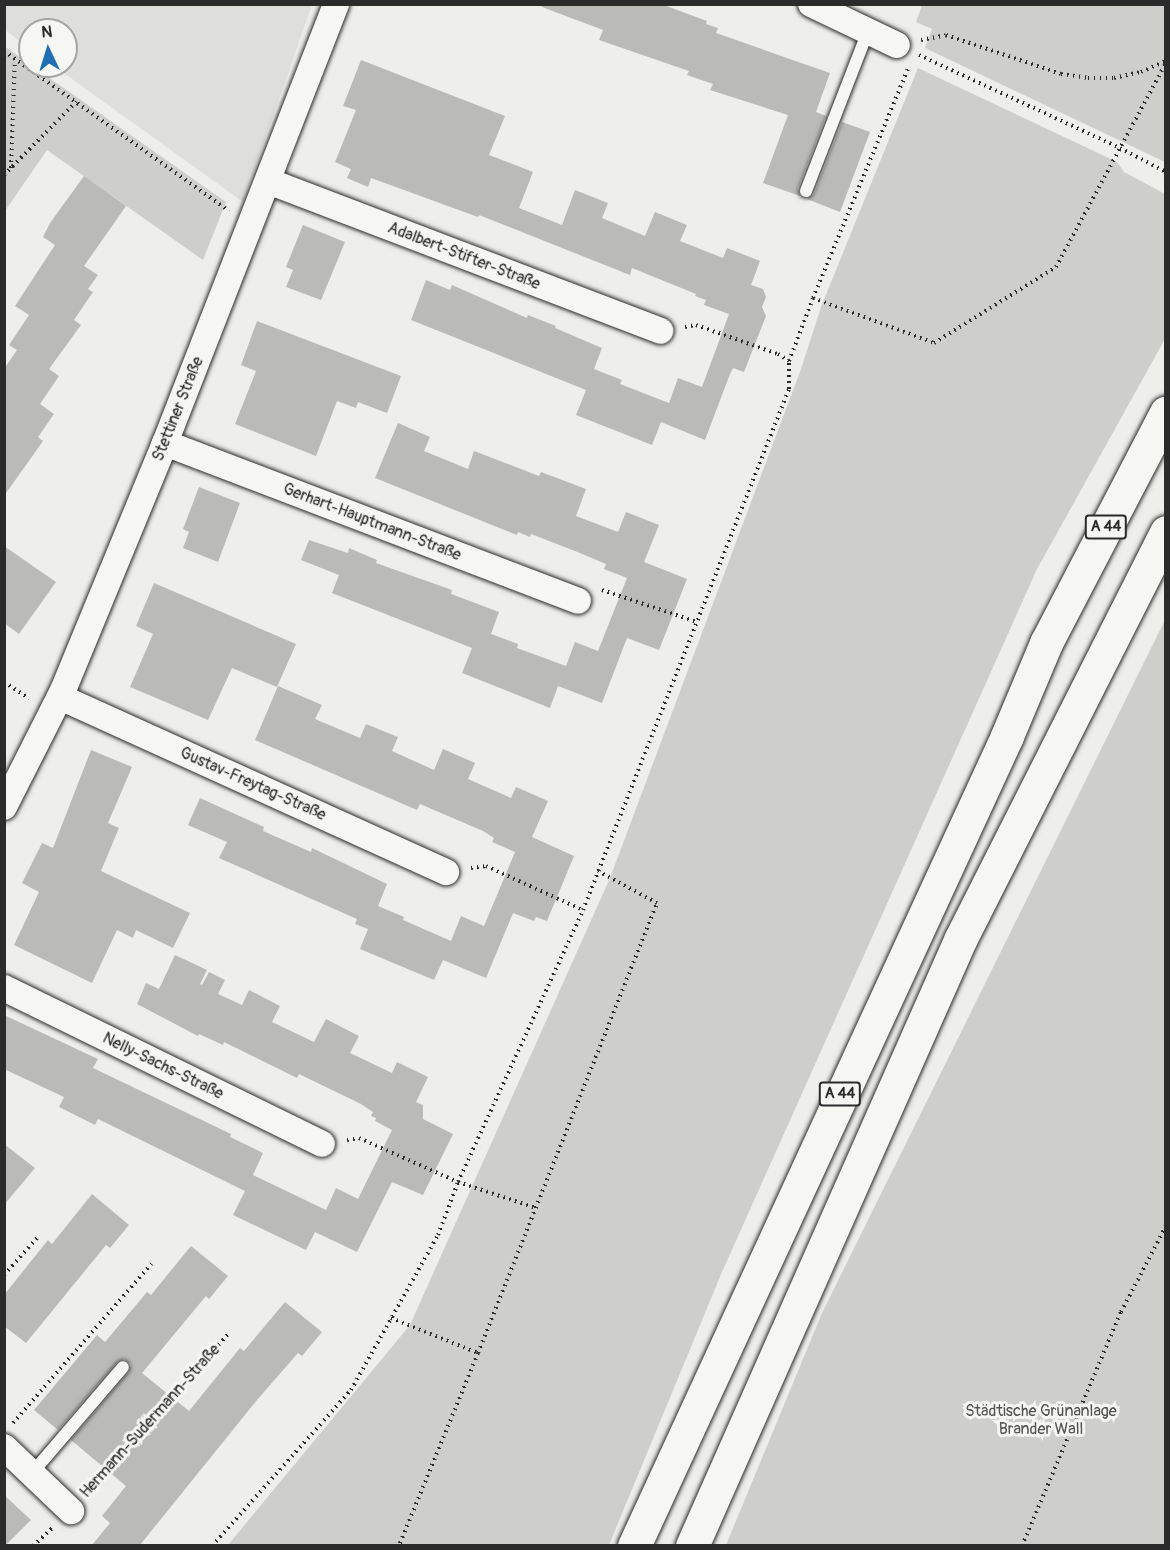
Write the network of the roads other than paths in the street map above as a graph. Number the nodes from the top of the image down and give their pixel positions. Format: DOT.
graph roads {
  1 [pos="336,4"];
  2 [pos="811,4"];
  3 [pos="868,31"];
  4 [pos="911,46"];
  5 [pos="267,181"];
  6 [pos="806,192"];
  7 [pos="660,331"];
  8 [pos="1166,412"];
  9 [pos="165,443"];
  10 [pos="1166,532"];
  11 [pos="578,601"];
  12 [pos="60,697"];
  13 [pos="4,807"];
  14 [pos="446,872"];
  15 [pos="4,988"];
  16 [pos="322,1144"];
  17 [pos="123,1367"];
  18 [pos="8,1435"];
  19 [pos="33,1472"];
  20 [pos="71,1511"];
  21 [pos="634,1545"];
  22 [pos="692,1545"];
  1 -- 5 [label="street, Stettiner Straße"];
  2 -- 3 [label="street"];
  3 -- 4 [label="street"];
  3 -- 6 [label="lane"];
  5 -- 7 [label="street, Adalbert-Stifter-Straße"];
  5 -- 9 [label="street, Stettiner Straße"];
  8 -- 21 [label="highway, A 44"];
  9 -- 11 [label="street, Gerhart-Hauptmann-Straße"];
  9 -- 12 [label="street, Stettiner Straße"];
  10 -- 22 [label="highway, A 44"];
  12 -- 13 [label="street, Stettiner Straße"];
  12 -- 14 [label="street, Gustav-Freytag-Straße"];
  15 -- 16 [label="street, Nelly-Sachs-Straße"];
  17 -- 19 [label="lane"];
  18 -- 19 [label="street, Hermann-Sudermann-Straße"];
  19 -- 20 [label="street, Hermann-Sudermann-Straße"];
}
